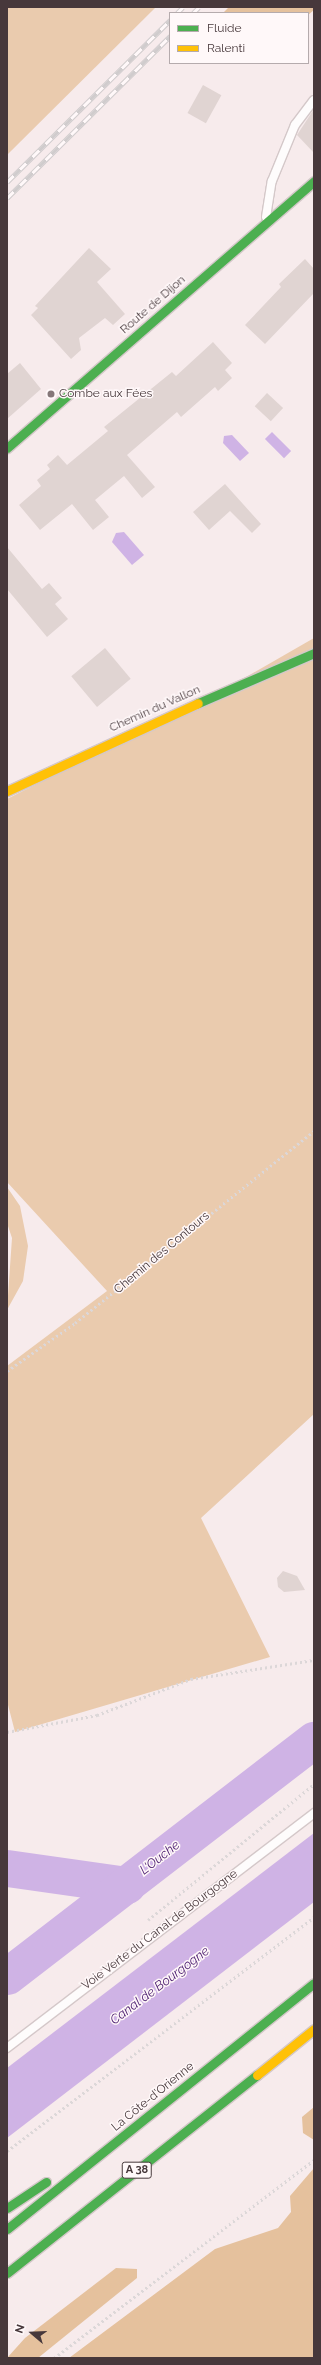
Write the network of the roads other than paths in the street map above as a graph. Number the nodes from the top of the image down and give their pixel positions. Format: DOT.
graph roads {
  1 [pos="314,100"];
  2 [pos="314,181"];
  3 [pos="265,224"];
  4 [pos="7,448"];
  5 [pos="314,653"];
  6 [pos="7,791"];
  7 [pos="314,1813"];
  8 [pos="314,1983"];
  9 [pos="314,2029"];
  10 [pos="7,2048"];
  11 [pos="169,2098"];
  12 [pos="66,2168"];
  13 [pos="52,2177"];
  14 [pos="7,2208"];
  15 [pos="7,2229"];
  16 [pos="7,2273"];
  1 -- 3 [label="lane"];
  2 -- 3 [label="main road, Route de Dijon"];
  3 -- 4 [label="main road, Route de Dijon"];
  5 -- 6 [label="main road, Chemin du Vallon"];
  7 -- 10 [label="lane, Voie Verte du Canal de Bourgogne"];
  8 -- 11 [label="main road, La Côte-d'Orienne"];
  9 -- 16 [label="main road, A 38"];
  11 -- 12 [label="main road"];
  11 -- 15 [label="main road, La Côte-d'Orienne"];
  13 -- 14 [label="main road"];
}
